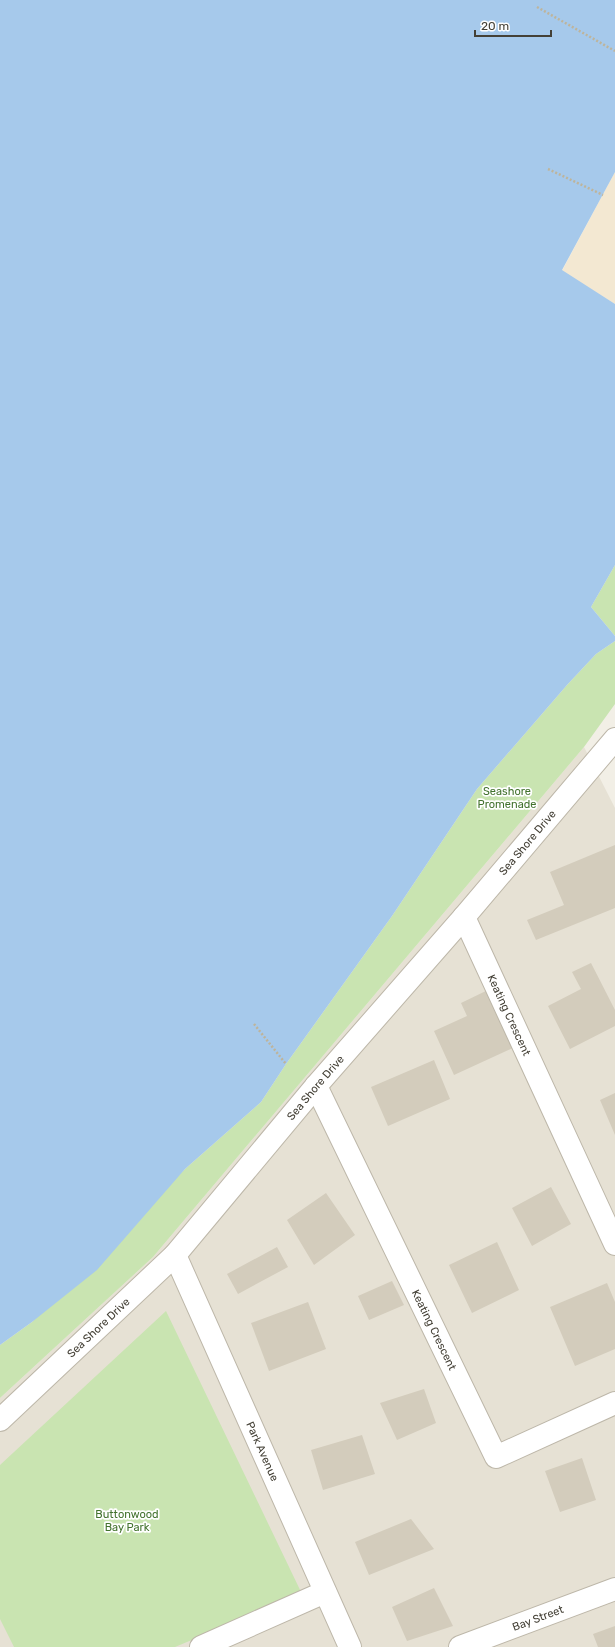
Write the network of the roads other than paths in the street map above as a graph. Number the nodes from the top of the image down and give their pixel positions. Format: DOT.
graph roads {
  1 [pos="615,739"];
  2 [pos="464,917"];
  3 [pos="316,1086"];
  4 [pos="615,1244"];
  5 [pos="175,1255"];
  6 [pos="615,1403"];
  7 [pos="0,1420"];
  8 [pos="615,1589"];
  9 [pos="325,1592"];
  10 [pos="201,1647"];
  11 [pos="350,1647"];
  12 [pos="460,1647"];
  1 -- 2 [label="street, Sea Shore Drive"];
  2 -- 3 [label="street, Sea Shore Drive"];
  2 -- 4 [label="street, Keating Crescent"];
  3 -- 5 [label="street, Sea Shore Drive"];
  3 -- 6 [label="street, Keating Crescent"];
  5 -- 7 [label="street, Sea Shore Drive"];
  5 -- 9 [label="street, Park Avenue"];
  8 -- 12 [label="street, Bay Street"];
  9 -- 10 [label="street"];
  9 -- 11 [label="street, Park Avenue"];
}
